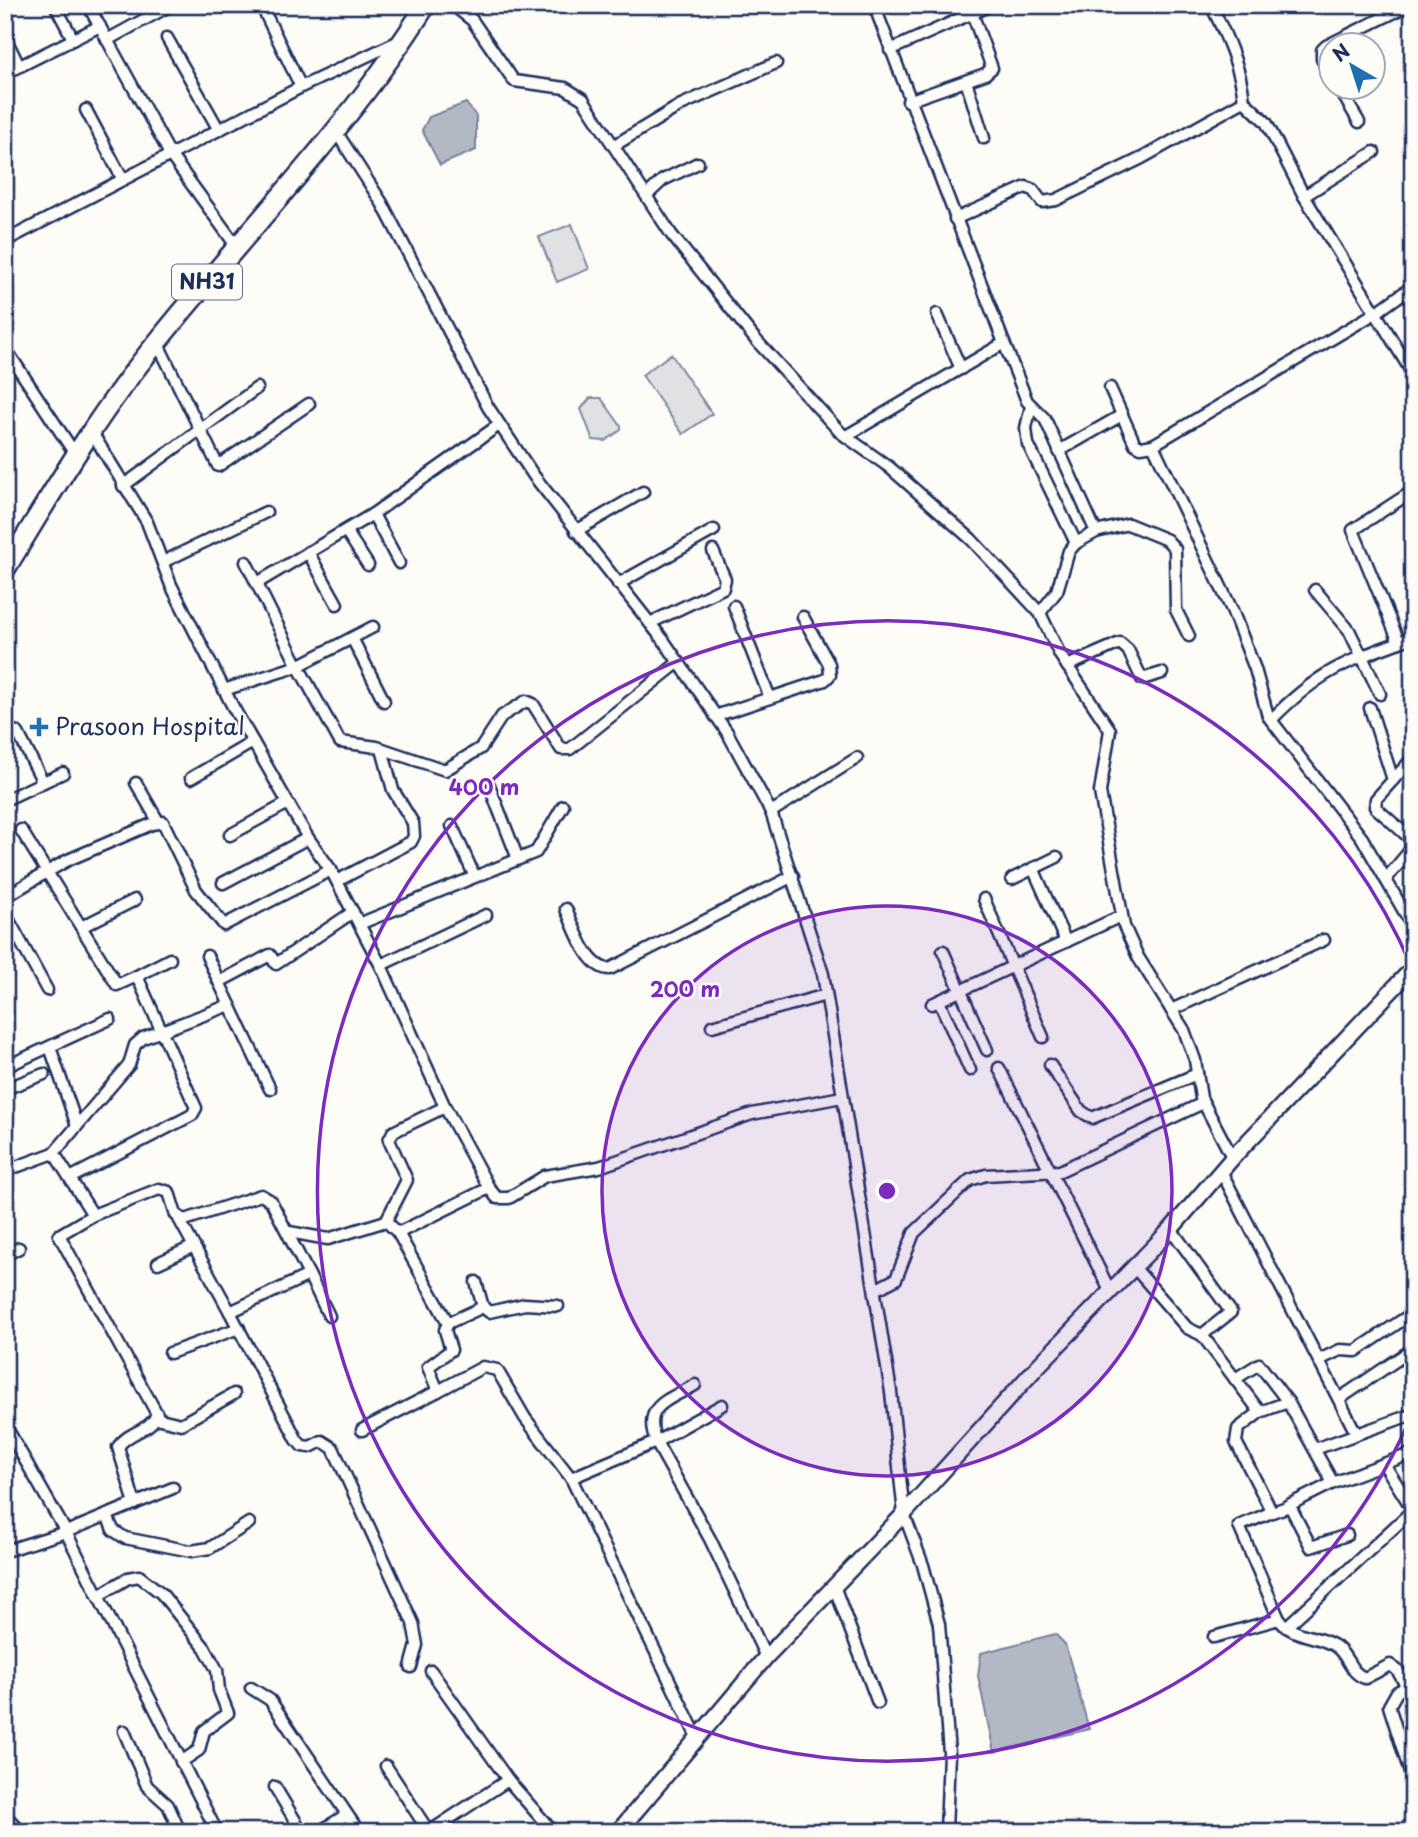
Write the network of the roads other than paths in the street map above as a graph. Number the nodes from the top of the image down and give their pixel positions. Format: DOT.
graph roads {
  1 [pos="55,5"];
  2 [pos="88,5"];
  3 [pos="170,5"];
  4 [pos="261,5"];
  5 [pos="426,5"];
  6 [pos="453,5"];
  7 [pos="874,5"];
  8 [pos="991,5"];
  9 [pos="1211,5"];
  10 [pos="1409,5"];
  11 [pos="972,13"];
  12 [pos="100,26"];
  13 [pos="1354,32"];
  14 [pos="5,37"];
  15 [pos="167,38"];
  16 [pos="405,38"];
  17 [pos="73,39"];
  18 [pos="107,40"];
  19 [pos="890,50"];
  20 [pos="775,63"];
  21 [pos="19,66"];
  22 [pos="6,73"];
  23 [pos="966,81"];
  24 [pos="301,87"];
  25 [pos="908,101"];
  26 [pos="1244,101"];
  27 [pos="1347,102"];
  28 [pos="86,110"];
  29 [pos="1359,122"];
  30 [pos="219,130"];
  31 [pos="337,132"];
  32 [pos="984,138"];
  33 [pos="615,145"];
  34 [pos="1374,152"];
  35 [pos="171,156"];
  36 [pos="698,163"];
  37 [pos="123,180"];
  38 [pos="647,195"];
  39 [pos="1304,195"];
  40 [pos="955,219"];
  41 [pos="5,241"];
  42 [pos="237,247"];
  43 [pos="1413,286"];
  44 [pos="1377,312"];
  45 [pos="937,314"];
  46 [pos="157,342"];
  47 [pos="1004,343"];
  48 [pos="5,348"];
  49 [pos="961,369"];
  50 [pos="1413,374"];
  51 [pos="257,388"];
  52 [pos="1110,388"];
  53 [pos="309,404"];
  54 [pos="1031,406"];
  55 [pos="1122,415"];
  56 [pos="499,425"];
  57 [pos="199,429"];
  58 [pos="90,430"];
  59 [pos="846,436"];
  60 [pos="1153,445"];
  61 [pos="1059,451"];
  62 [pos="75,454"];
  63 [pos="124,485"];
  64 [pos="1413,491"];
  65 [pos="643,492"];
  66 [pos="265,512"];
  67 [pos="373,514"];
  68 [pos="714,530"];
  69 [pos="346,531"];
  70 [pos="576,531"];
  71 [pos="1096,532"];
  72 [pos="1076,542"];
  73 [pos="713,551"];
  74 [pos="309,552"];
  75 [pos="163,562"];
  76 [pos="246,562"];
  77 [pos="399,563"];
  78 [pos="368,565"];
  79 [pos="5,570"];
  80 [pos="257,583"];
  81 [pos="618,584"];
  82 [pos="1315,590"];
  83 [pos="337,604"];
  84 [pos="734,606"];
  85 [pos="1040,612"];
  86 [pos="803,617"];
  87 [pos="650,624"];
  88 [pos="373,627"];
  89 [pos="1189,636"];
  90 [pos="1413,637"];
  91 [pos="352,638"];
  92 [pos="1399,642"];
  93 [pos="1361,656"];
  94 [pos="679,663"];
  95 [pos="298,666"];
  96 [pos="1067,666"];
  97 [pos="1162,673"];
  98 [pos="224,690"];
  99 [pos="1380,694"];
  100 [pos="770,698"];
  101 [pos="384,701"];
  102 [pos="1370,708"];
  103 [pos="715,716"];
  104 [pos="1271,720"];
  105 [pos="5,733"];
  106 [pos="253,742"];
  107 [pos="382,749"];
  108 [pos="857,758"];
  109 [pos="1413,758"];
  110 [pos="62,773"];
  111 [pos="191,778"];
  112 [pos="1393,780"];
  113 [pos="43,782"];
  114 [pos="136,783"];
  115 [pos="489,785"];
  116 [pos="7,799"];
  117 [pos="288,803"];
  118 [pos="562,806"];
  119 [pos="771,812"];
  120 [pos="158,821"];
  121 [pos="452,826"];
  122 [pos="21,830"];
  123 [pos="230,835"];
  124 [pos="308,838"];
  125 [pos="1413,841"];
  126 [pos="1413,847"];
  127 [pos="1057,857"];
  128 [pos="518,859"];
  129 [pos="1033,868"];
  130 [pos="331,870"];
  131 [pos="47,872"];
  132 [pos="474,875"];
  133 [pos="793,876"];
  134 [pos="1012,879"];
  135 [pos="1386,879"];
  136 [pos="337,881"];
  137 [pos="223,883"];
  138 [pos="5,897"];
  139 [pos="984,899"];
  140 [pos="135,900"];
  141 [pos="566,909"];
  142 [pos="353,912"];
  143 [pos="5,913"];
  144 [pos="486,915"];
  145 [pos="1121,916"];
  146 [pos="359,924"];
  147 [pos="83,926"];
  148 [pos="1413,927"];
  149 [pos="1324,940"];
  150 [pos="1066,942"];
  151 [pos="943,951"];
  152 [pos="207,956"];
  153 [pos="170,959"];
  154 [pos="381,965"];
  155 [pos="1013,967"];
  156 [pos="1413,968"];
  157 [pos="137,976"];
  158 [pos="219,982"];
  159 [pos="47,990"];
  160 [pos="961,991"];
  161 [pos="826,995"];
  162 [pos="230,1005"];
  163 [pos="1171,1010"];
  164 [pos="110,1019"];
  165 [pos="712,1026"];
  166 [pos="162,1032"];
  167 [pos="1043,1037"];
  168 [pos="50,1047"];
  169 [pos="987,1050"];
  170 [pos="1050,1065"];
  171 [pos="5,1068"];
  172 [pos="999,1068"];
  173 [pos="970,1070"];
  174 [pos="44,1074"];
  175 [pos="1197,1074"];
  176 [pos="5,1089"];
  177 [pos="270,1089"];
  178 [pos="842,1097"];
  179 [pos="1203,1103"];
  180 [pos="445,1107"];
  181 [pos="77,1126"];
  182 [pos="54,1153"];
  183 [pos="1232,1157"];
  184 [pos="5,1171"];
  185 [pos="1220,1171"];
  186 [pos="1053,1172"];
  187 [pos="70,1178"];
  188 [pos="489,1188"];
  189 [pos="93,1215"];
  190 [pos="179,1219"];
  191 [pos="386,1221"];
  192 [pos="1171,1228"];
  193 [pos="289,1232"];
  194 [pos="398,1234"];
  195 [pos="192,1247"];
  196 [pos="19,1248"];
  197 [pos="5,1255"];
  198 [pos="158,1263"];
  199 [pos="1134,1267"];
  200 [pos="309,1275"];
  201 [pos="476,1282"];
  202 [pos="875,1290"];
  203 [pos="1110,1291"];
  204 [pos="558,1306"];
  205 [pos="483,1307"];
  206 [pos="230,1312"];
  207 [pos="1413,1313"];
  208 [pos="329,1316"];
  209 [pos="448,1323"];
  210 [pos="239,1328"];
  211 [pos="1202,1335"];
  212 [pos="1413,1349"];
  213 [pos="170,1353"];
  214 [pos="1319,1360"];
  215 [pos="1235,1379"];
  216 [pos="695,1385"];
  217 [pos="438,1391"];
  218 [pos="234,1394"];
  219 [pos="1339,1399"];
  220 [pos="1288,1402"];
  221 [pos="722,1405"];
  222 [pos="1259,1412"];
  223 [pos="1413,1414"];
  224 [pos="156,1418"];
  225 [pos="5,1424"];
  226 [pos="362,1430"];
  227 [pos="1356,1433"];
  228 [pos="656,1442"];
  229 [pos="1315,1449"];
  230 [pos="1413,1453"];
  231 [pos="1384,1464"];
  232 [pos="571,1478"];
  233 [pos="1333,1483"];
  234 [pos="173,1488"];
  235 [pos="135,1504"];
  236 [pos="1287,1506"];
  237 [pos="1413,1510"];
  238 [pos="1272,1512"];
  239 [pos="904,1514"];
  240 [pos="107,1515"];
  241 [pos="249,1523"];
  242 [pos="66,1532"];
  243 [pos="1347,1535"];
  244 [pos="5,1551"];
  245 [pos="834,1586"];
  246 [pos="98,1596"];
  247 [pos="1283,1623"];
  248 [pos="1214,1637"];
  249 [pos="766,1657"];
  250 [pos="411,1667"];
  251 [pos="431,1671"];
  252 [pos="1410,1685"];
  253 [pos="251,1688"];
  254 [pos="878,1703"];
  255 [pos="124,1731"];
  256 [pos="698,1739"];
  257 [pos="181,1762"];
  258 [pos="386,1766"];
  259 [pos="509,1780"];
  260 [pos="1413,1782"];
  261 [pos="275,1787"];
  262 [pos="5,1815"];
  263 [pos="346,1815"];
  264 [pos="21,1832"];
  265 [pos="180,1832"];
  266 [pos="218,1832"];
  267 [pos="302,1832"];
  268 [pos="319,1832"];
  269 [pos="359,1832"];
  270 [pos="429,1832"];
  271 [pos="553,1832"];
  272 [pos="618,1832"];
  273 [pos="946,1832"];
  1 -- 17 [label="street"];
  2 -- 12 [label="street"];
  3 -- 18 [label="street"];
  4 -- 24 [label="street"];
  5 -- 16 [label="highway, NH31"];
  6 -- 33 [label="street"];
  7 -- 19 [label="street"];
  8 -- 11 [label="street"];
  9 -- 26 [label="street"];
  10 -- 13 [label="street"];
  11 -- 19 [label="street"];
  11 -- 23 [label="street"];
  12 -- 17 [label="street"];
  12 -- 18 [label="street"];
  14 -- 21 [label="street"];
  15 -- 30 [label="street"];
  16 -- 24 [label="street"];
  16 -- 31 [label="highway, NH31"];
  17 -- 21 [label="street"];
  18 -- 35 [label="street"];
  19 -- 25 [label="street"];
  20 -- 33 [label="street"];
  21 -- 22 [label="street"];
  23 -- 25 [label="street"];
  23 -- 32 [label="street"];
  24 -- 30 [label="street"];
  25 -- 40 [label="street"];
  26 -- 39 [label="street"];
  26 -- 40 [label="street"];
  27 -- 29 [label="street"];
  28 -- 37 [label="street"];
  30 -- 35 [label="street"];
  31 -- 42 [label="highway, NH31"];
  31 -- 56 [label="street"];
  33 -- 38 [label="street"];
  34 -- 39 [label="street"];
  35 -- 37 [label="street"];
  35 -- 42 [label="street"];
  36 -- 38 [label="street"];
  37 -- 41 [label="street"];
  38 -- 59 [label="street"];
  39 -- 44 [label="street"];
  40 -- 47 [label="street"];
  42 -- 46 [label="highway, NH31"];
  43 -- 44 [label="street"];
  44 -- 50 [label="street"];
  44 -- 60 [label="street"];
  45 -- 49 [label="street"];
  46 -- 57 [label="street"];
  46 -- 58 [label="highway, NH31"];
  47 -- 49 [label="street"];
  47 -- 54 [label="street"];
  48 -- 62 [label="street"];
  49 -- 59 [label="street"];
  51 -- 57 [label="street"];
  52 -- 55 [label="street"];
  53 -- 57 [label="street"];
  54 -- 61 [label="street"];
  54 -- 72 [label="street"];
  55 -- 60 [label="street"];
  55 -- 61 [label="street"];
  56 -- 67 [label="street"];
  56 -- 70 [label="street"];
  57 -- 63 [label="street"];
  58 -- 62 [label="highway, NH31"];
  58 -- 63 [label="street"];
  59 -- 85 [label="street"];
  60 -- 104 [label="street"];
  61 -- 71 [label="street"];
  62 -- 79 [label="highway, NH31"];
  63 -- 75 [label="street"];
  64 -- 92 [label="street"];
  65 -- 70 [label="street"];
  66 -- 75 [label="street"];
  67 -- 69 [label="street"];
  67 -- 77 [label="street"];
  68 -- 81 [label="street"];
  69 -- 74 [label="street"];
  69 -- 78 [label="street"];
  70 -- 81 [label="street"];
  71 -- 72 [label="street"];
  71 -- 89 [label="street"];
  72 -- 85 [label="street"];
  73 -- 87 [label="street"];
  74 -- 80 [label="street"];
  74 -- 83 [label="street"];
  75 -- 98 [label="street"];
  76 -- 80 [label="street"];
  80 -- 95 [label="street"];
  81 -- 87 [label="street"];
  82 -- 93 [label="street"];
  84 -- 100 [label="street"];
  85 -- 96 [label="street"];
  86 -- 100 [label="street"];
  87 -- 94 [label="street"];
  88 -- 91 [label="street"];
  90 -- 92 [label="street"];
  91 -- 95 [label="street"];
  91 -- 101 [label="street"];
  92 -- 93 [label="street"];
  93 -- 99 [label="street"];
  93 -- 104 [label="street"];
  94 -- 103 [label="street"];
  94 -- 107 [label="street"];
  95 -- 98 [label="street"];
  95 -- 107 [label="street"];
  96 -- 97 [label="street"];
  96 -- 145 [label="street"];
  98 -- 106 [label="street"];
  100 -- 103 [label="street"];
  102 -- 112 [label="street"];
  103 -- 119 [label="street"];
  104 -- 135 [label="street"];
  105 -- 113 [label="street"];
  106 -- 111 [label="street"];
  106 -- 117 [label="street"];
  107 -- 136 [label="street"];
  108 -- 119 [label="street"];
  109 -- 112 [label="street"];
  110 -- 113 [label="street"];
  112 -- 125 [label="street"];
  113 -- 116 [label="street"];
  114 -- 120 [label="street"];
  115 -- 128 [label="street"];
  117 -- 123 [label="street"];
  117 -- 124 [label="street"];
  118 -- 128 [label="street"];
  119 -- 133 [label="street"];
  120 -- 130 [label="street"];
  120 -- 131 [label="street"];
  121 -- 132 [label="street"];
  122 -- 131 [label="street"];
  124 -- 130 [label="street"];
  124 -- 137 [label="street"];
  126 -- 135 [label="street"];
  127 -- 129 [label="street"];
  128 -- 132 [label="street"];
  129 -- 134 [label="street"];
  129 -- 150 [label="street"];
  130 -- 136 [label="street"];
  131 -- 138 [label="street"];
  131 -- 147 [label="street"];
  132 -- 146 [label="street"];
  133 -- 141 [label="street"];
  133 -- 161 [label="street"];
  135 -- 148 [label="street"];
  136 -- 142 [label="street"];
  139 -- 155 [label="street"];
  140 -- 147 [label="street"];
  142 -- 146 [label="street"];
  142 -- 158 [label="street"];
  143 -- 159 [label="street"];
  144 -- 154 [label="street"];
  145 -- 150 [label="street"];
  145 -- 163 [label="street"];
  146 -- 154 [label="street"];
  147 -- 157 [label="street"];
  149 -- 163 [label="street"];
  150 -- 155 [label="street"];
  151 -- 160 [label="street"];
  152 -- 158 [label="street"];
  153 -- 157 [label="street"];
  154 -- 180 [label="street"];
  155 -- 160 [label="street"];
  155 -- 167 [label="street"];
  156 -- 183 [label="main road"];
  157 -- 166 [label="street"];
  158 -- 162 [label="street"];
  160 -- 169 [label="street"];
  160 -- 173 [label="street"];
  161 -- 165 [label="street"];
  161 -- 178 [label="street"];
  162 -- 166 [label="street"];
  162 -- 177 [label="street"];
  163 -- 175 [label="street"];
  164 -- 168 [label="street"];
  166 -- 181 [label="street"];
  166 -- 187 [label="street"];
  168 -- 171 [label="street"];
  168 -- 181 [label="street"];
  170 -- 175 [label="street"];
  172 -- 186 [label="street"];
  174 -- 176 [label="street"];
  175 -- 179 [label="street"];
  178 -- 188 [label="street"];
  178 -- 202 [label="street"];
  179 -- 183 [label="street"];
  179 -- 186 [label="street"];
  180 -- 188 [label="street"];
  180 -- 191 [label="street"];
  181 -- 182 [label="street"];
  182 -- 184 [label="street"];
  182 -- 187 [label="street"];
  183 -- 185 [label="main road"];
  185 -- 192 [label="main road"];
  185 -- 214 [label="street"];
  186 -- 202 [label="street"];
  186 -- 203 [label="street"];
  187 -- 189 [label="street"];
  188 -- 194 [label="street"];
  189 -- 190 [label="street"];
  189 -- 224 [label="street"];
  190 -- 193 [label="street"];
  190 -- 195 [label="street"];
  191 -- 193 [label="street"];
  191 -- 194 [label="street"];
  192 -- 199 [label="main road"];
  192 -- 211 [label="street"];
  193 -- 200 [label="street"];
  194 -- 209 [label="street"];
  195 -- 198 [label="street"];
  195 -- 206 [label="street"];
  196 -- 197 [label="street"];
  199 -- 203 [label="main road"];
  199 -- 211 [label="street"];
  200 -- 206 [label="street"];
  200 -- 208 [label="street"];
  201 -- 205 [label="street"];
  202 -- 239 [label="street"];
  203 -- 239 [label="main road"];
  204 -- 205 [label="street"];
  205 -- 209 [label="street"];
  206 -- 210 [label="street"];
  207 -- 214 [label="street"];
  209 -- 217 [label="street"];
  210 -- 213 [label="street"];
  210 -- 250 [label="street"];
  211 -- 215 [label="street"];
  212 -- 219 [label="street"];
  214 -- 219 [label="street"];
  215 -- 220 [label="street"];
  215 -- 222 [label="street"];
  216 -- 228 [label="street"];
  217 -- 226 [label="street"];
  217 -- 232 [label="street"];
  218 -- 224 [label="street"];
  219 -- 227 [label="street"];
  220 -- 222 [label="street"];
  220 -- 229 [label="street"];
  221 -- 228 [label="street"];
  222 -- 238 [label="street"];
  223 -- 227 [label="street"];
  224 -- 235 [label="street"];
  225 -- 242 [label="street"];
  227 -- 229 [label="street"];
  228 -- 232 [label="street"];
  228 -- 249 [label="street"];
  229 -- 233 [label="street"];
  230 -- 231 [label="street"];
  231 -- 233 [label="street"];
  231 -- 237 [label="street"];
  232 -- 256 [label="street"];
  233 -- 236 [label="street"];
  234 -- 235 [label="street"];
  235 -- 240 [label="street"];
  236 -- 238 [label="street"];
  236 -- 243 [label="street"];
  237 -- 247 [label="street"];
  238 -- 247 [label="street"];
  239 -- 245 [label="main road"];
  239 -- 273 [label="street"];
  240 -- 241 [label="street"];
  240 -- 242 [label="street"];
  242 -- 244 [label="street"];
  242 -- 246 [label="street"];
  245 -- 249 [label="main road"];
  245 -- 254 [label="street"];
  246 -- 257 [label="street"];
  246 -- 257 [label="street"];
  247 -- 248 [label="street"];
  247 -- 252 [label="street"];
  249 -- 256 [label="main road"];
  251 -- 259 [label="street"];
  252 -- 260 [label="street"];
  253 -- 263 [label="street"];
  255 -- 265 [label="street"];
  256 -- 272 [label="main road"];
  257 -- 266 [label="street"];
  258 -- 270 [label="street"];
  259 -- 270 [label="street"];
  259 -- 271 [label="street"];
  261 -- 267 [label="street"];
  262 -- 264 [label="street"];
  263 -- 268 [label="street"];
  263 -- 269 [label="street"];
}
